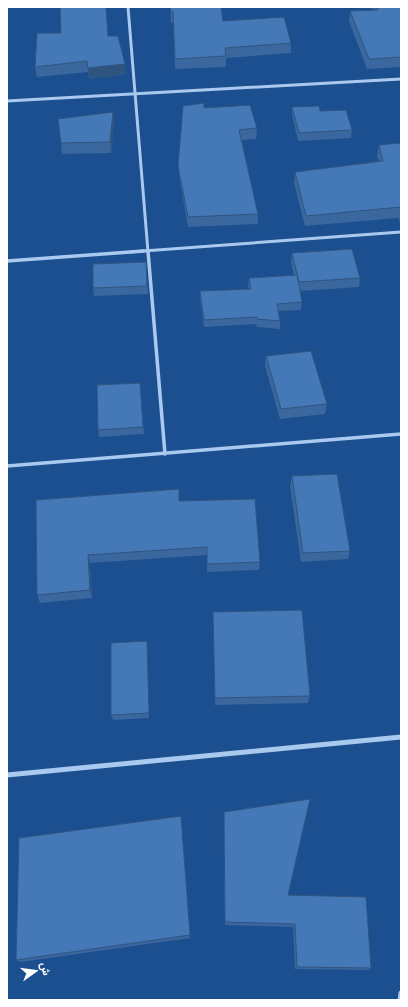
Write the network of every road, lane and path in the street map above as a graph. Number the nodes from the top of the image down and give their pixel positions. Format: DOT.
graph roads {
  1 [pos="128,7"];
  2 [pos="401,79"];
  3 [pos="135,93"];
  4 [pos="7,100"];
  5 [pos="401,232"];
  6 [pos="148,251"];
  7 [pos="7,261"];
  8 [pos="401,434"];
  9 [pos="165,454"];
  10 [pos="7,466"];
  11 [pos="401,737"];
  12 [pos="7,775"];
  13 [pos="401,993"];
  14 [pos="400,1000"];
  1 -- 3 [label="street"];
  2 -- 3 [label="street"];
  3 -- 4 [label="street"];
  3 -- 6 [label="street"];
  5 -- 6 [label="street"];
  6 -- 7 [label="street"];
  6 -- 9 [label="street"];
  8 -- 9 [label="street"];
  9 -- 10 [label="street"];
  11 -- 12 [label="street"];
  13 -- 14 [label="street"];
}
